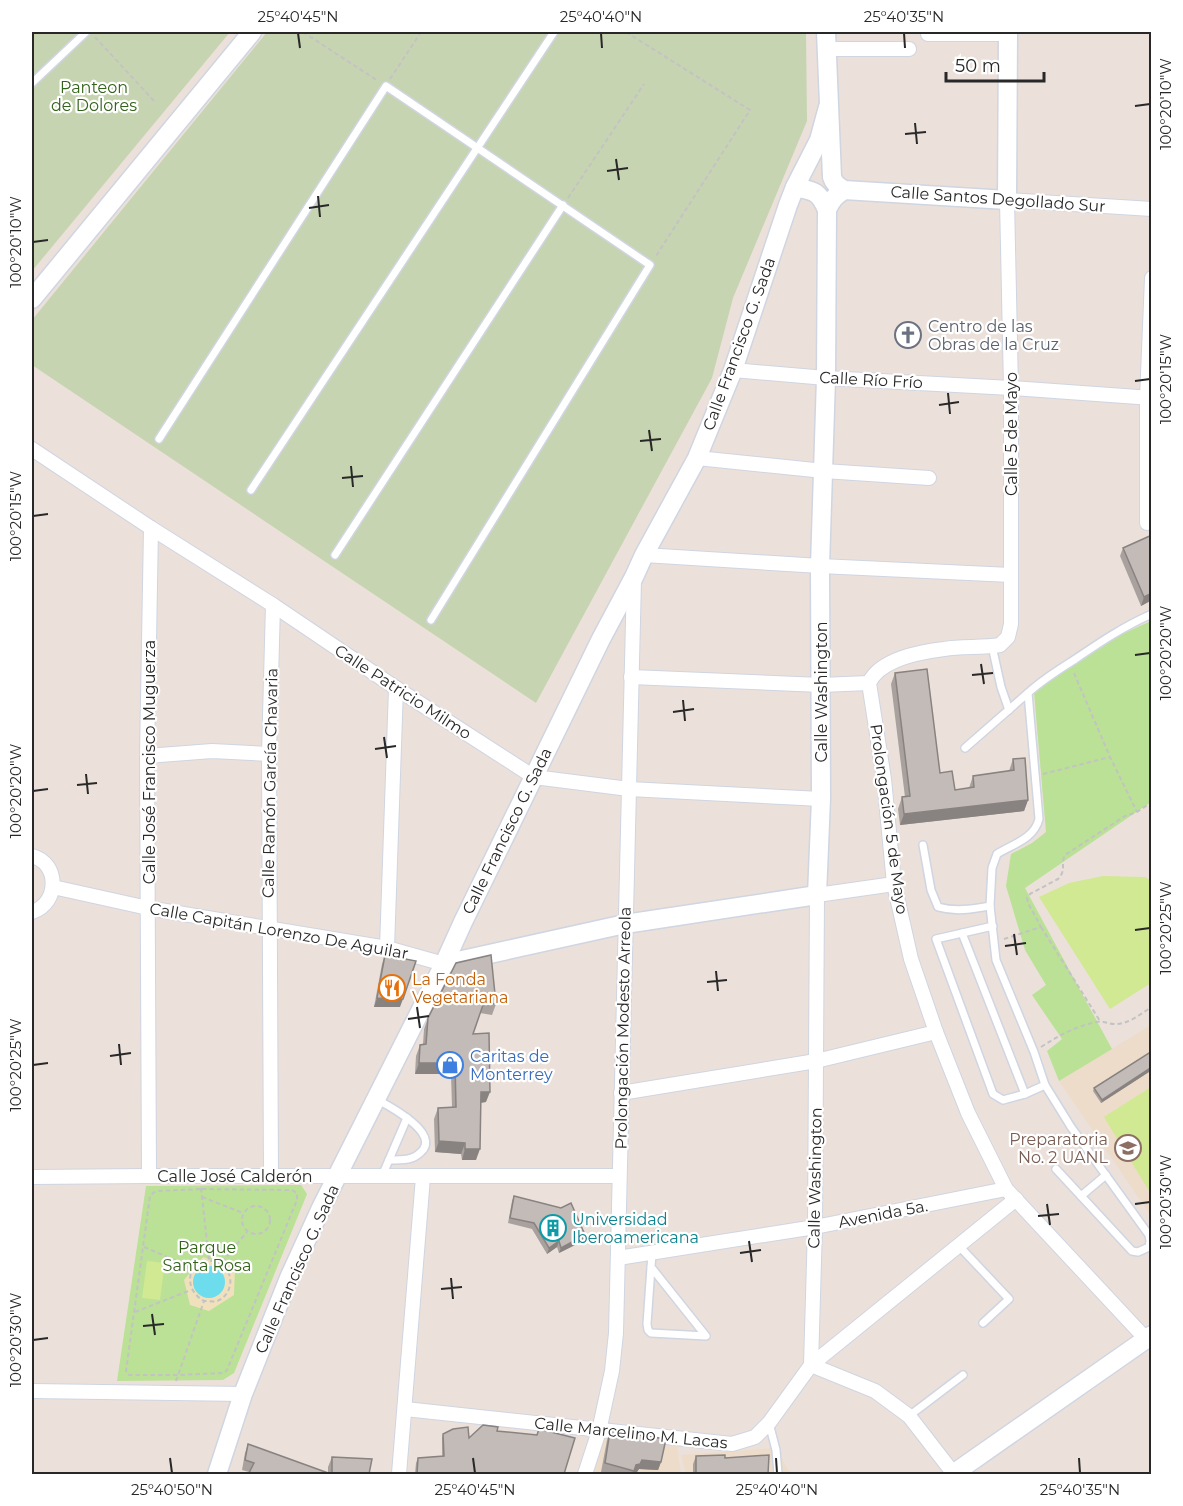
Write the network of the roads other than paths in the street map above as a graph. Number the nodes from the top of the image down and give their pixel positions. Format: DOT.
graph roads {
  1 [pos="88,32"];
  2 [pos="252,32"];
  3 [pos="554,32"];
  4 [pos="1008,33"];
  5 [pos="928,34"];
  6 [pos="826,40"];
  7 [pos="909,49"];
  8 [pos="32,83"];
  9 [pos="828,107"];
  10 [pos="477,147"];
  11 [pos="795,187"];
  12 [pos="844,190"];
  13 [pos="1007,200"];
  14 [pos="563,205"];
  15 [pos="1152,209"];
  16 [pos="827,210"];
  17 [pos="1152,278"];
  18 [pos="32,299"];
  19 [pos="733,370"];
  20 [pos="826,378"];
  21 [pos="1011,388"];
  22 [pos="1149,398"];
  23 [pos="159,440"];
  24 [pos="32,449"];
  25 [pos="697,458"];
  26 [pos="824,471"];
  27 [pos="929,478"];
  28 [pos="251,490"];
  29 [pos="1147,523"];
  30 [pos="152,528"];
  31 [pos="335,555"];
  32 [pos="644,555"];
  33 [pos="820,566"];
  34 [pos="1011,575"];
  35 [pos="634,577"];
  36 [pos="273,606"];
  37 [pos="1152,614"];
  38 [pos="431,620"];
  39 [pos="992,646"];
  40 [pos="631,677"];
  41 [pos="869,683"];
  42 [pos="821,685"];
  43 [pos="396,688"];
  44 [pos="1028,693"];
  45 [pos="1009,710"];
  46 [pos="965,748"];
  47 [pos="268,754"];
  48 [pos="147,756"];
  49 [pos="534,777"];
  50 [pos="629,789"];
  51 [pos="821,799"];
  52 [pos="923,845"];
  53 [pos="32,856"];
  54 [pos="894,884"];
  55 [pos="53,887"];
  56 [pos="817,895"];
  57 [pos="990,906"];
  58 [pos="148,908"];
  59 [pos="32,912"];
  60 [pos="463,922"];
  61 [pos="625,924"];
  62 [pos="993,926"];
  63 [pos="269,928"];
  64 [pos="962,933"];
  65 [pos="387,948"];
  66 [pos="478,956"];
  67 [pos="444,964"];
  68 [pos="936,1032"];
  69 [pos="816,1061"];
  70 [pos="1045,1085"];
  71 [pos="621,1093"];
  72 [pos="1025,1094"];
  73 [pos="375,1099"];
  74 [pos="407,1118"];
  75 [pos="389,1160"];
  76 [pos="1056,1169"];
  77 [pos="1106,1175"];
  78 [pos="148,1176"];
  79 [pos="271,1176"];
  80 [pos="620,1176"];
  81 [pos="337,1177"];
  82 [pos="381,1177"];
  83 [pos="423,1177"];
  84 [pos="32,1178"];
  85 [pos="1011,1194"];
  86 [pos="1081,1196"];
  87 [pos="815,1227"];
  88 [pos="959,1246"];
  89 [pos="618,1258"];
  90 [pos="651,1260"];
  91 [pos="983,1323"];
  92 [pos="1149,1337"];
  93 [pos="811,1365"];
  94 [pos="963,1375"];
  95 [pos="32,1391"];
  96 [pos="243,1394"];
  97 [pos="405,1409"];
  98 [pos="909,1416"];
  99 [pos="769,1423"];
  100 [pos="599,1431"];
  101 [pos="217,1474"];
  102 [pos="399,1474"];
  103 [pos="585,1474"];
  104 [pos="778,1474"];
  105 [pos="954,1474"];
  1 -- 8 [label="lane"];
  2 -- 18 [label="street"];
  3 -- 10 [label="lane"];
  4 -- 5 [label="street"];
  4 -- 13 [label="street, Calle 5 de Mayo"];
  6 -- 7 [label="street"];
  6 -- 9 [label="street"];
  9 -- 11 [label="street, Calle Francisco G. Sada"];
  9 -- 12 [label="street"];
  10 -- 14 [label="lane"];
  10 -- 23 [label="lane"];
  10 -- 28 [label="lane"];
  11 -- 16 [label="street"];
  11 -- 19 [label="street, Calle Francisco G. Sada"];
  12 -- 13 [label="street, Calle Santos Degollado Sur"];
  12 -- 16 [label="street"];
  13 -- 15 [label="street, Calle Santos Degollado Sur"];
  13 -- 21 [label="street, Calle 5 de Mayo"];
  14 -- 31 [label="lane"];
  14 -- 38 [label="lane"];
  16 -- 20 [label="street, Calle Washington"];
  17 -- 22 [label="street"];
  19 -- 20 [label="street, Calle Río Frío"];
  19 -- 25 [label="street, Calle Francisco G. Sada"];
  20 -- 21 [label="street, Calle Río Frío"];
  20 -- 26 [label="street, Calle Washington"];
  21 -- 22 [label="street, Calle Río Frío"];
  21 -- 34 [label="street, Calle 5 de Mayo"];
  22 -- 29 [label="street"];
  24 -- 30 [label="street, Calle Patricio Milmo"];
  25 -- 26 [label="street"];
  25 -- 32 [label="street, Calle Francisco G. Sada"];
  26 -- 27 [label="street"];
  26 -- 33 [label="street, Calle Washington"];
  30 -- 36 [label="street, Calle Patricio Milmo"];
  30 -- 48 [label="street, Calle José Francisco Muguerza"];
  32 -- 33 [label="street"];
  32 -- 35 [label="street, Calle Francisco G. Sada"];
  33 -- 34 [label="street"];
  33 -- 42 [label="street, Calle Washington"];
  34 -- 39 [label="street, Calle 5 de Mayo"];
  35 -- 40 [label="street, Prolongación Modesto Arreola"];
  35 -- 49 [label="street, Calle Francisco G. Sada"];
  36 -- 43 [label="street, Calle Patricio Milmo"];
  36 -- 47 [label="street, Calle Ramón García Chavaria"];
  37 -- 44 [label="lane"];
  39 -- 41 [label="street"];
  39 -- 45 [label="lane"];
  40 -- 42 [label="street"];
  40 -- 50 [label="street, Prolongación Modesto Arreola"];
  41 -- 42 [label="street"];
  41 -- 54 [label="street, Prolongación 5 de Mayo"];
  42 -- 51 [label="street, Calle Washington"];
  43 -- 49 [label="street, Calle Patricio Milmo"];
  43 -- 65 [label="street"];
  44 -- 45 [label="lane"];
  44 -- 57 [label="lane"];
  45 -- 46 [label="lane"];
  47 -- 48 [label="street"];
  47 -- 63 [label="street, Calle Ramón García Chavaria"];
  48 -- 58 [label="street, Calle José Francisco Muguerza"];
  49 -- 50 [label="street, Calle Patricio Milmo"];
  49 -- 60 [label="street, Calle Francisco G. Sada"];
  50 -- 51 [label="street, Calle Patricio Milmo"];
  50 -- 61 [label="street, Prolongación Modesto Arreola"];
  51 -- 56 [label="street, Calle Washington"];
  52 -- 57 [label="lane"];
  53 -- 55 [label="street"];
  54 -- 56 [label="street, Calle Capitán Lorenzo De Aguilar"];
  54 -- 68 [label="street, Prolongación 5 de Mayo"];
  55 -- 58 [label="street, Calle Capitán Lorenzo De Aguilar"];
  55 -- 59 [label="street"];
  56 -- 61 [label="street, Calle Capitán Lorenzo De Aguilar"];
  56 -- 69 [label="street, Calle Washington"];
  57 -- 62 [label="lane"];
  58 -- 63 [label="street, Calle Capitán Lorenzo De Aguilar"];
  58 -- 78 [label="street, Calle José Francisco Muguerza"];
  60 -- 66 [label="street"];
  60 -- 67 [label="street, Calle Francisco G. Sada"];
  61 -- 66 [label="street, Calle Capitán Lorenzo De Aguilar"];
  61 -- 71 [label="street, Prolongación Modesto Arreola"];
  62 -- 64 [label="lane"];
  62 -- 70 [label="lane"];
  63 -- 65 [label="street, Calle Capitán Lorenzo De Aguilar"];
  63 -- 79 [label="street, Calle Ramón García Chavaria"];
  64 -- 72 [label="lane"];
  64 -- 72 [label="lane"];
  65 -- 67 [label="street, Calle Capitán Lorenzo De Aguilar"];
  66 -- 67 [label="street, Calle Capitán Lorenzo De Aguilar"];
  67 -- 73 [label="street, Calle Francisco G. Sada"];
  68 -- 69 [label="street"];
  68 -- 85 [label="street, Prolongación 5 de Mayo"];
  69 -- 71 [label="street"];
  69 -- 87 [label="street, Calle Washington"];
  70 -- 72 [label="lane"];
  70 -- 77 [label="lane"];
  71 -- 80 [label="street, Prolongación Modesto Arreola"];
  73 -- 74 [label="lane"];
  73 -- 81 [label="street, Calle Francisco G. Sada"];
  74 -- 75 [label="lane"];
  74 -- 75 [label="lane"];
  75 -- 82 [label="lane"];
  76 -- 86 [label="lane"];
  77 -- 86 [label="lane"];
  77 -- 86 [label="lane"];
  78 -- 79 [label="street, Calle José Calderón"];
  78 -- 84 [label="street, Calle José Calderón"];
  79 -- 81 [label="street, Calle José Calderón"];
  80 -- 83 [label="street, Calle José Calderón"];
  80 -- 89 [label="street, Prolongación Modesto Arreola"];
  81 -- 82 [label="street, Calle José Calderón"];
  81 -- 96 [label="street, Calle Francisco G. Sada"];
  82 -- 83 [label="street, Calle José Calderón"];
  83 -- 97 [label="street"];
  85 -- 87 [label="street, Avenida 5a."];
  85 -- 88 [label="street, Calle Marcelino M. Lacas"];
  85 -- 92 [label="street, Prolongación 5 de Mayo"];
  87 -- 90 [label="street, Avenida 5a."];
  87 -- 93 [label="street, Calle Washington"];
  88 -- 91 [label="lane"];
  88 -- 93 [label="street, Calle Marcelino M. Lacas"];
  89 -- 90 [label="street, Avenida 5a."];
  89 -- 100 [label="street, Prolongación Modesto Arreola"];
  90 -- 90 [label="lane"];
  92 -- 105 [label="street"];
  93 -- 98 [label="street"];
  93 -- 99 [label="street, Calle Marcelino M. Lacas"];
  94 -- 98 [label="lane"];
  95 -- 96 [label="street"];
  96 -- 101 [label="street, Calle Francisco G. Sada"];
  97 -- 100 [label="street, Calle Marcelino M. Lacas"];
  97 -- 102 [label="street"];
  98 -- 105 [label="street"];
  99 -- 100 [label="street, Calle Marcelino M. Lacas"];
  99 -- 104 [label="lane"];
  100 -- 103 [label="street, Prolongación Modesto Arreola"];
}
